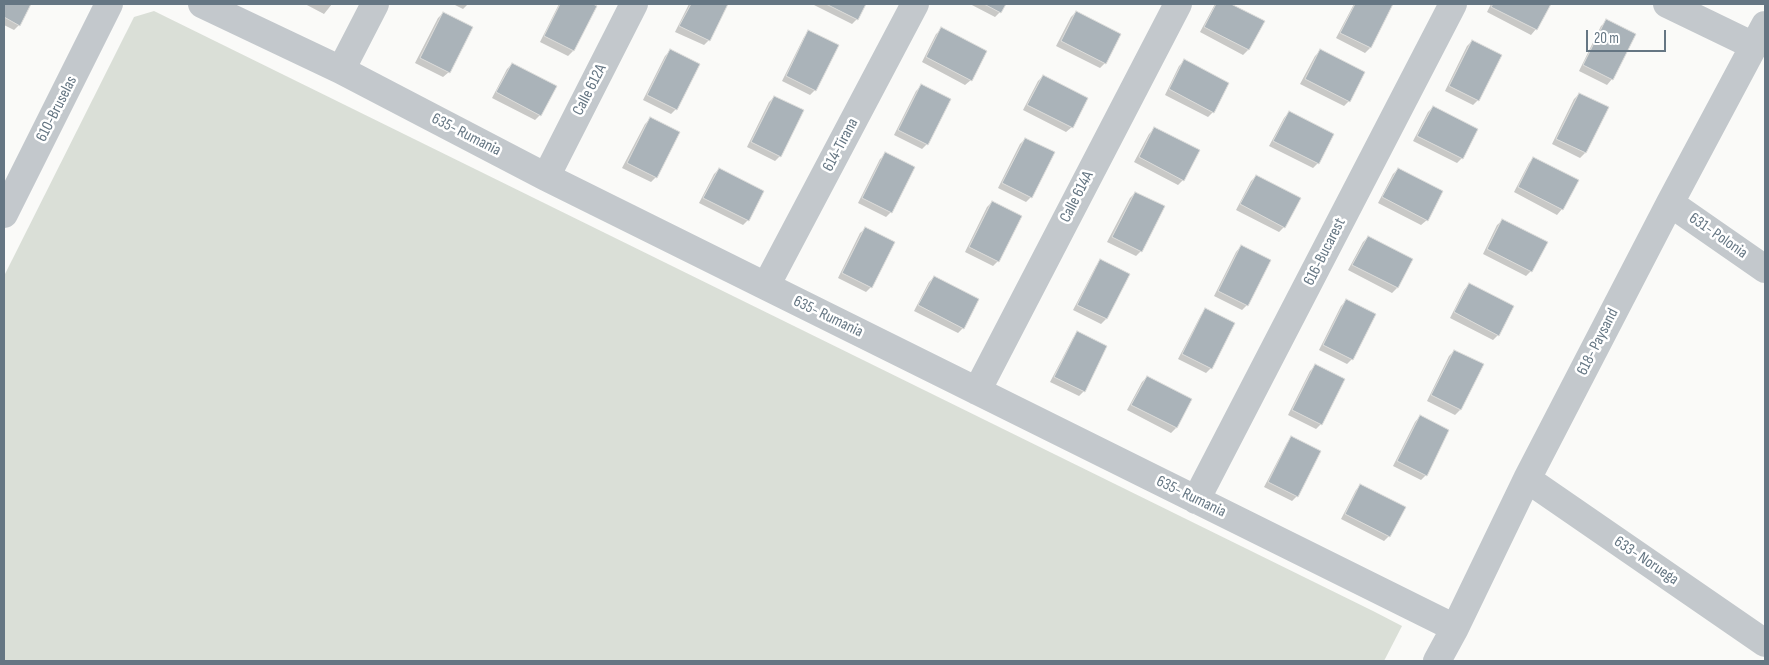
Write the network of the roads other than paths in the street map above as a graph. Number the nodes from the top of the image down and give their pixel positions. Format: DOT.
graph roads {
  1 [pos="109,4"];
  2 [pos="202,4"];
  3 [pos="375,4"];
  4 [pos="634,4"];
  5 [pos="915,4"];
  6 [pos="1178,4"];
  7 [pos="1453,4"];
  8 [pos="1667,4"];
  9 [pos="1760,36"];
  10 [pos="341,70"];
  11 [pos="546,177"];
  12 [pos="7,198"];
  13 [pos="1670,203"];
  14 [pos="1765,269"];
  15 [pos="766,286"];
  16 [pos="977,391"];
  17 [pos="1526,479"];
  18 [pos="1196,500"];
  19 [pos="1454,628"];
  20 [pos="1765,643"];
  21 [pos="1437,661"];
  1 -- 12 [label="street, 610-Bruselas"];
  2 -- 10 [label="street, 635- Rumania"];
  3 -- 10 [label="street"];
  4 -- 11 [label="street, Calle 612A"];
  5 -- 15 [label="street, 614-Tirana"];
  6 -- 16 [label="street, Calle 614A"];
  7 -- 18 [label="street, 616-Bucarest"];
  8 -- 9 [label="street"];
  9 -- 13 [label="street, 618- Paysand"];
  10 -- 11 [label="street, 635- Rumania"];
  11 -- 15 [label="street, 635- Rumania"];
  13 -- 14 [label="street, 631- Polonia"];
  13 -- 17 [label="street, 618- Paysand"];
  15 -- 16 [label="street, 635- Rumania"];
  16 -- 18 [label="street, 635- Rumania"];
  17 -- 19 [label="street, 618- Paysand"];
  17 -- 20 [label="street, 633- Noruega"];
  18 -- 19 [label="street, 635- Rumania"];
  19 -- 21 [label="street, 618- Paysand"];
}
